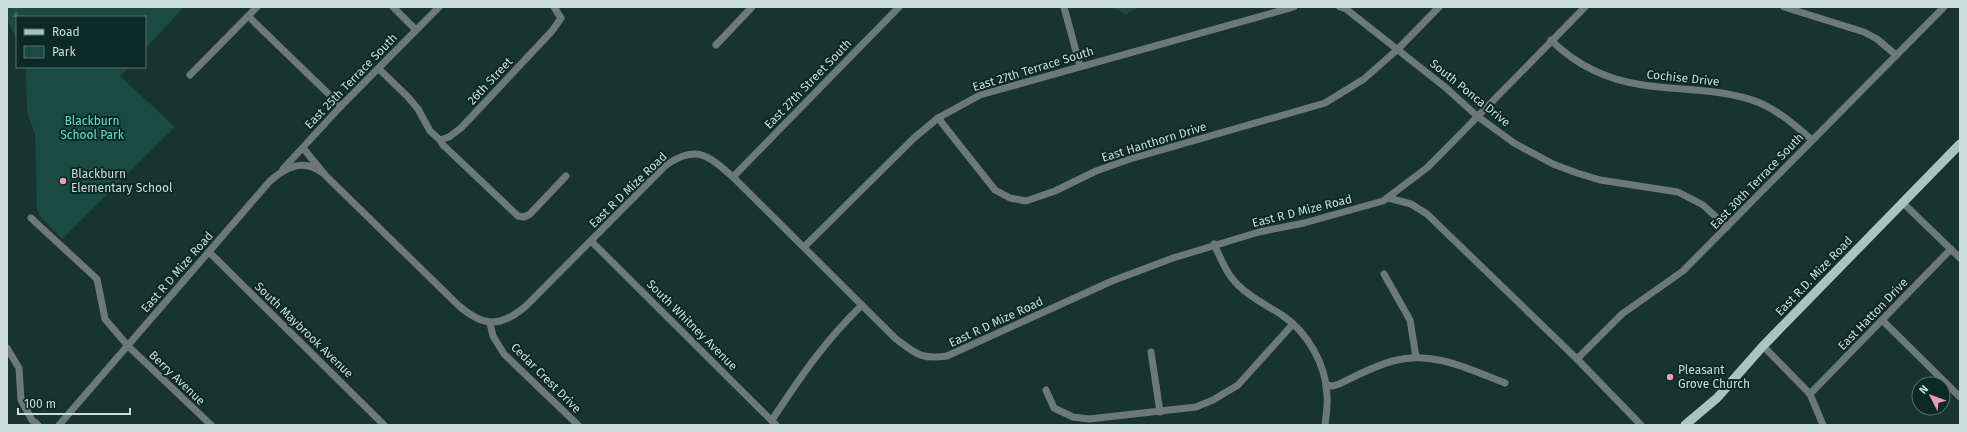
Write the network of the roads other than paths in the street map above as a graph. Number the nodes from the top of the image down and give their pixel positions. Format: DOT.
graph roads {
  1 [pos="257,7"];
  2 [pos="393,7"];
  3 [pos="439,7"];
  4 [pos="554,7"];
  5 [pos="752,7"];
  6 [pos="899,7"];
  7 [pos="1064,7"];
  8 [pos="1294,7"];
  9 [pos="1340,7"];
  10 [pos="1439,7"];
  11 [pos="1585,7"];
  12 [pos="1784,7"];
  13 [pos="1944,7"];
  14 [pos="248,16"];
  15 [pos="416,30"];
  16 [pos="1551,40"];
  17 [pos="716,44"];
  18 [pos="1398,49"];
  19 [pos="1896,55"];
  20 [pos="1080,66"];
  21 [pos="379,69"];
  22 [pos="190,75"];
  23 [pos="341,106"];
  24 [pos="1477,116"];
  25 [pos="938,118"];
  26 [pos="440,140"];
  27 [pos="1812,140"];
  28 [pos="1960,144"];
  29 [pos="303,148"];
  30 [pos="280,172"];
  31 [pos="326,176"];
  32 [pos="566,176"];
  33 [pos="733,177"];
  34 [pos="1388,198"];
  35 [pos="1902,202"];
  36 [pos="31,218"];
  37 [pos="1727,227"];
  38 [pos="591,241"];
  39 [pos="1214,244"];
  40 [pos="805,246"];
  41 [pos="1951,249"];
  42 [pos="209,252"];
  43 [pos="1960,258"];
  44 [pos="1384,274"];
  45 [pos="862,304"];
  46 [pos="1882,320"];
  47 [pos="490,323"];
  48 [pos="1293,324"];
  49 [pos="128,346"];
  50 [pos="1763,346"];
  51 [pos="7,348"];
  52 [pos="1151,352"];
  53 [pos="1416,357"];
  54 [pos="1577,359"];
  55 [pos="1505,383"];
  56 [pos="1326,385"];
  57 [pos="1046,390"];
  58 [pos="1810,394"];
  59 [pos="1960,397"];
  60 [pos="1160,412"];
  61 [pos="1632,415"];
  62 [pos="774,423"];
  63 [pos="38,425"];
  64 [pos="59,425"];
  65 [pos="211,425"];
  66 [pos="384,425"];
  67 [pos="578,425"];
  68 [pos="1325,425"];
  69 [pos="1634,425"];
  70 [pos="1641,425"];
  71 [pos="1685,425"];
  72 [pos="1824,425"];
  1 -- 14 [label="street"];
  2 -- 15 [label="street"];
  3 -- 15 [label="street, East 25th Terrace South"];
  4 -- 26 [label="street, 26th Street"];
  5 -- 17 [label="street"];
  6 -- 33 [label="street, East 27th Street South"];
  7 -- 20 [label="street"];
  8 -- 20 [label="street, East 27th Terrace South"];
  9 -- 18 [label="street"];
  10 -- 18 [label="street, East Hanthorn Drive"];
  11 -- 16 [label="street, East R D Mize Road"];
  12 -- 19 [label="street"];
  13 -- 19 [label="street, East 30th Terrace South"];
  14 -- 22 [label="street"];
  14 -- 23 [label="street"];
  15 -- 21 [label="street, East 25th Terrace South"];
  16 -- 24 [label="street, East R D Mize Road"];
  16 -- 27 [label="street, Cochise Drive"];
  18 -- 24 [label="street, South Ponca Drive"];
  18 -- 25 [label="street, East Hanthorn Drive"];
  19 -- 27 [label="street, East 30th Terrace South"];
  20 -- 25 [label="street, East 27th Terrace South"];
  21 -- 23 [label="street, East 25th Terrace South"];
  21 -- 26 [label="street"];
  23 -- 29 [label="street, East 25th Terrace South"];
  24 -- 34 [label="street, East R D Mize Road"];
  24 -- 37 [label="street, South Ponca Drive"];
  25 -- 40 [label="street, East 27th Terrace South"];
  26 -- 32 [label="street"];
  27 -- 37 [label="street, East 30th Terrace South"];
  28 -- 35 [label="main road, East R.D. Mize Road"];
  29 -- 30 [label="street, East 25th Terrace South"];
  29 -- 31 [label="street, East R D Mize Road"];
  30 -- 31 [label="street, East R D Mize Road"];
  30 -- 42 [label="street, East R D Mize Road"];
  31 -- 47 [label="street, East R D Mize Road"];
  33 -- 38 [label="street, East R D Mize Road"];
  33 -- 40 [label="street, East R D Mize Road"];
  34 -- 39 [label="street, East R D Mize Road"];
  34 -- 54 [label="street"];
  35 -- 41 [label="street"];
  35 -- 50 [label="main road, East R.D. Mize Road"];
  36 -- 49 [label="street, Berry Avenue"];
  37 -- 54 [label="street, East 30th Terrace South"];
  38 -- 47 [label="street, East R D Mize Road"];
  38 -- 62 [label="street, South Whitney Avenue"];
  39 -- 45 [label="street, East R D Mize Road"];
  39 -- 48 [label="street"];
  40 -- 45 [label="street, East R D Mize Road"];
  41 -- 43 [label="street"];
  41 -- 46 [label="street, East Hatton Drive"];
  42 -- 49 [label="street, East R D Mize Road"];
  42 -- 66 [label="street, South Maybrook Avenue"];
  44 -- 53 [label="street"];
  45 -- 62 [label="street"];
  46 -- 58 [label="street, East Hatton Drive"];
  46 -- 59 [label="street"];
  47 -- 67 [label="street, Cedar Crest Drive"];
  48 -- 56 [label="street"];
  48 -- 60 [label="street"];
  49 -- 64 [label="street, East R D Mize Road"];
  49 -- 65 [label="street, Berry Avenue"];
  50 -- 58 [label="street"];
  50 -- 71 [label="main road, East R.D. Mize Road"];
  51 -- 63 [label="street"];
  52 -- 60 [label="street"];
  53 -- 55 [label="street"];
  53 -- 56 [label="street"];
  54 -- 61 [label="street"];
  56 -- 68 [label="street"];
  57 -- 60 [label="street"];
  58 -- 72 [label="street"];
  61 -- 69 [label="street"];
  61 -- 70 [label="street"];
}
